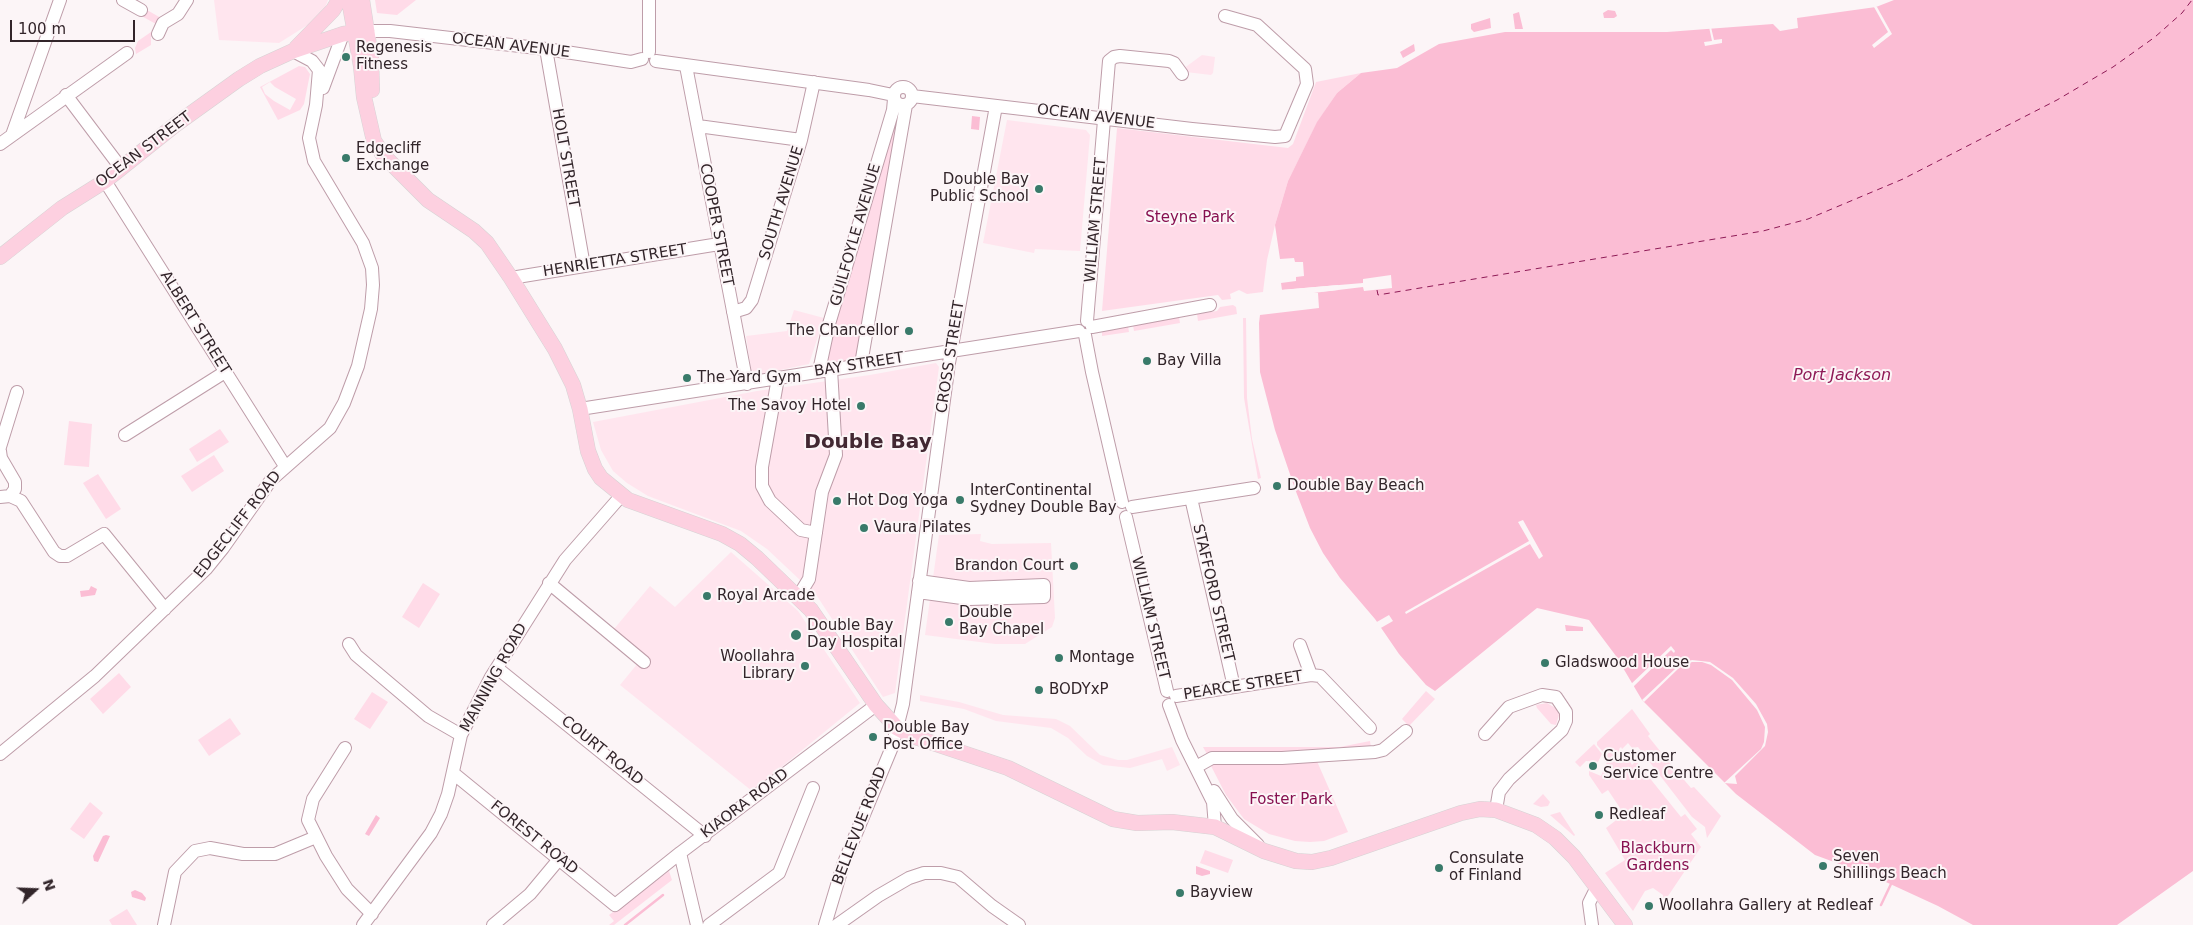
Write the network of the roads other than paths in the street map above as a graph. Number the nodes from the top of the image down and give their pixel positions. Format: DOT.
graph roads {
  1 [pos="60,0"];
  2 [pos="123,0"];
  3 [pos="187,0"];
  4 [pos="339,0"];
  5 [pos="349,0"];
  6 [pos="362,0"];
  7 [pos="649,0"];
  8 [pos="141,10"];
  9 [pos="1224,16"];
  10 [pos="355,33"];
  11 [pos="158,34"];
  12 [pos="546,49"];
  13 [pos="293,51"];
  14 [pos="126,53"];
  15 [pos="649,57"];
  16 [pos="686,66"];
  17 [pos="1182,74"];
  18 [pos="814,82"];
  19 [pos="66,95"];
  20 [pos="894,97"];
  21 [pos="909,100"];
  22 [pos="316,105"];
  23 [pos="996,106"];
  24 [pos="1082,116"];
  25 [pos="1105,118"];
  26 [pos="698,126"];
  27 [pos="12,135"];
  28 [pos="801,140"];
  29 [pos="1103,140"];
  30 [pos="0,144"];
  31 [pos="121,168"];
  32 [pos="105,181"];
  33 [pos="719,244"];
  34 [pos="0,257"];
  35 [pos="584,266"];
  36 [pos="511,278"];
  37 [pos="1210,306"];
  38 [pos="733,312"];
  39 [pos="1086,328"];
  40 [pos="951,350"];
  41 [pos="861,364"];
  42 [pos="825,370"];
  43 [pos="225,372"];
  44 [pos="778,378"];
  45 [pos="747,384"];
  46 [pos="17,392"];
  47 [pos="580,409"];
  48 [pos="125,435"];
  49 [pos="0,447"];
  50 [pos="0,451"];
  51 [pos="285,466"];
  52 [pos="1254,488"];
  53 [pos="5,496"];
  54 [pos="621,496"];
  55 [pos="1191,498"];
  56 [pos="1127,508"];
  57 [pos="816,533"];
  58 [pos="549,583"];
  59 [pos="918,587"];
  60 [pos="1021,592"];
  61 [pos="798,597"];
  62 [pos="165,609"];
  63 [pos="350,644"];
  64 [pos="1300,645"];
  65 [pos="644,662"];
  66 [pos="497,668"];
  67 [pos="1311,675"];
  68 [pos="1234,687"];
  69 [pos="1171,697"];
  70 [pos="876,705"];
  71 [pos="897,728"];
  72 [pos="1370,728"];
  73 [pos="1406,731"];
  74 [pos="1484,734"];
  75 [pos="461,735"];
  76 [pos="345,748"];
  77 [pos="0,754"];
  78 [pos="1198,770"];
  79 [pos="453,772"];
  80 [pos="813,788"];
  81 [pos="1496,810"];
  82 [pos="1215,827"];
  83 [pos="705,836"];
  84 [pos="316,837"];
  85 [pos="1264,850"];
  86 [pos="680,853"];
  87 [pos="560,858"];
  88 [pos="1597,887"];
  89 [pos="615,905"];
  90 [pos="372,914"];
  91 [pos="164,925"];
  92 [pos="363,925"];
  93 [pos="493,925"];
  94 [pos="698,925"];
  95 [pos="709,925"];
  96 [pos="825,925"];
  97 [pos="836,925"];
  98 [pos="1019,925"];
  99 [pos="1592,925"];
  100 [pos="1626,925"];
  1 -- 27 [label="street"];
  2 -- 8 [label="street"];
  3 -- 11 [label="street"];
  4 -- 13 [label="main road"];
  5 -- 10 [label="main road"];
  6 -- 10 [label="main road"];
  7 -- 15 [label="street"];
  9 -- 25 [label="street, OCEAN AVENUE"];
  10 -- 12 [label="street, OCEAN AVENUE"];
  10 -- 13 [label="main road, OCEAN AVENUE"];
  10 -- 22 [label="street, EDGECLIFF ROAD"];
  10 -- 36 [label="main road"];
  12 -- 15 [label="street, OCEAN AVENUE"];
  12 -- 35 [label="street, HOLT STREET"];
  13 -- 22 [label="street, EDGECLIFF ROAD"];
  13 -- 31 [label="main road, OCEAN STREET"];
  14 -- 19 [label="street"];
  15 -- 16 [label="street, OCEAN AVENUE"];
  16 -- 18 [label="street, OCEAN AVENUE"];
  16 -- 26 [label="street, COOPER STREET"];
  17 -- 25 [label="street, WILLIAM STREET"];
  18 -- 20 [label="street, OCEAN AVENUE"];
  18 -- 28 [label="street, SOUTH AVENUE"];
  19 -- 27 [label="street"];
  19 -- 31 [label="street"];
  20 -- 21 [label="street, OCEAN AVENUE"];
  20 -- 42 [label="street, GUILFOYLE AVENUE"];
  21 -- 23 [label="street, OCEAN AVENUE"];
  21 -- 41 [label="street, GUILFOYLE AVENUE"];
  22 -- 51 [label="street, EDGECLIFF ROAD"];
  23 -- 24 [label="street, OCEAN AVENUE"];
  23 -- 40 [label="street, CROSS STREET"];
  24 -- 25 [label="street, OCEAN AVENUE"];
  24 -- 29 [label="street"];
  25 -- 29 [label="street, WILLIAM STREET"];
  26 -- 28 [label="street"];
  26 -- 33 [label="street, COOPER STREET"];
  27 -- 30 [label="street"];
  28 -- 38 [label="street, SOUTH AVENUE"];
  29 -- 39 [label="street, WILLIAM STREET"];
  31 -- 32 [label="main road, OCEAN STREET"];
  32 -- 34 [label="main road, OCEAN STREET"];
  32 -- 43 [label="street, ALBERT STREET"];
  33 -- 35 [label="street, HENRIETTA STREET"];
  33 -- 38 [label="street, COOPER STREET"];
  35 -- 36 [label="street, HENRIETTA STREET"];
  36 -- 47 [label="main road"];
  37 -- 39 [label="street, BAY STREET"];
  38 -- 45 [label="street, COOPER STREET"];
  39 -- 40 [label="street, BAY STREET"];
  39 -- 56 [label="street, WILLIAM STREET"];
  40 -- 41 [label="street, BAY STREET"];
  40 -- 59 [label="street, CROSS STREET"];
  41 -- 42 [label="street, BAY STREET"];
  42 -- 44 [label="street, BAY STREET"];
  42 -- 57 [label="street, GUILFOYLE AVENUE"];
  43 -- 48 [label="street"];
  43 -- 51 [label="street, ALBERT STREET"];
  44 -- 45 [label="street, BAY STREET"];
  44 -- 57 [label="street"];
  45 -- 47 [label="street, BAY STREET"];
  46 -- 49 [label="street"];
  47 -- 54 [label="main road"];
  50 -- 53 [label="street"];
  51 -- 62 [label="street, EDGECLIFF ROAD"];
  52 -- 55 [label="street"];
  53 -- 62 [label="street"];
  54 -- 58 [label="street, MANNING ROAD"];
  54 -- 61 [label="main road"];
  55 -- 56 [label="street"];
  55 -- 68 [label="street, STAFFORD STREET"];
  56 -- 69 [label="street, WILLIAM STREET"];
  57 -- 61 [label="street, GUILFOYLE AVENUE"];
  58 -- 65 [label="street"];
  58 -- 66 [label="street, MANNING ROAD"];
  59 -- 60 [label="street"];
  59 -- 71 [label="street, CROSS STREET"];
  61 -- 70 [label="main road"];
  62 -- 77 [label="street, EDGECLIFF ROAD"];
  63 -- 75 [label="street"];
  64 -- 67 [label="street"];
  66 -- 75 [label="street, MANNING ROAD"];
  66 -- 83 [label="street, COURT ROAD"];
  67 -- 68 [label="street, PEARCE STREET"];
  67 -- 72 [label="street"];
  68 -- 69 [label="street, PEARCE STREET"];
  69 -- 78 [label="street, WILLIAM STREET"];
  70 -- 71 [label="main road"];
  70 -- 83 [label="street, KIAORA ROAD"];
  71 -- 82 [label="main road"];
  71 -- 96 [label="street, BELLEVUE ROAD"];
  73 -- 78 [label="street"];
  74 -- 81 [label="street"];
  75 -- 79 [label="street, MANNING ROAD"];
  76 -- 84 [label="street"];
  78 -- 82 [label="street, WILLIAM STREET"];
  78 -- 85 [label="street"];
  79 -- 87 [label="street, FOREST ROAD"];
  79 -- 90 [label="street, MANNING ROAD"];
  80 -- 95 [label="street"];
  81 -- 85 [label="main road"];
  81 -- 88 [label="main road"];
  82 -- 85 [label="main road"];
  83 -- 86 [label="street, KIAORA ROAD"];
  84 -- 90 [label="street"];
  84 -- 91 [label="street"];
  86 -- 89 [label="street, KIAORA ROAD"];
  86 -- 94 [label="street"];
  87 -- 89 [label="street, FOREST ROAD"];
  87 -- 93 [label="street"];
  88 -- 99 [label="street"];
  88 -- 100 [label="main road"];
  90 -- 92 [label="street, MANNING ROAD"];
  97 -- 98 [label="street"];
}
